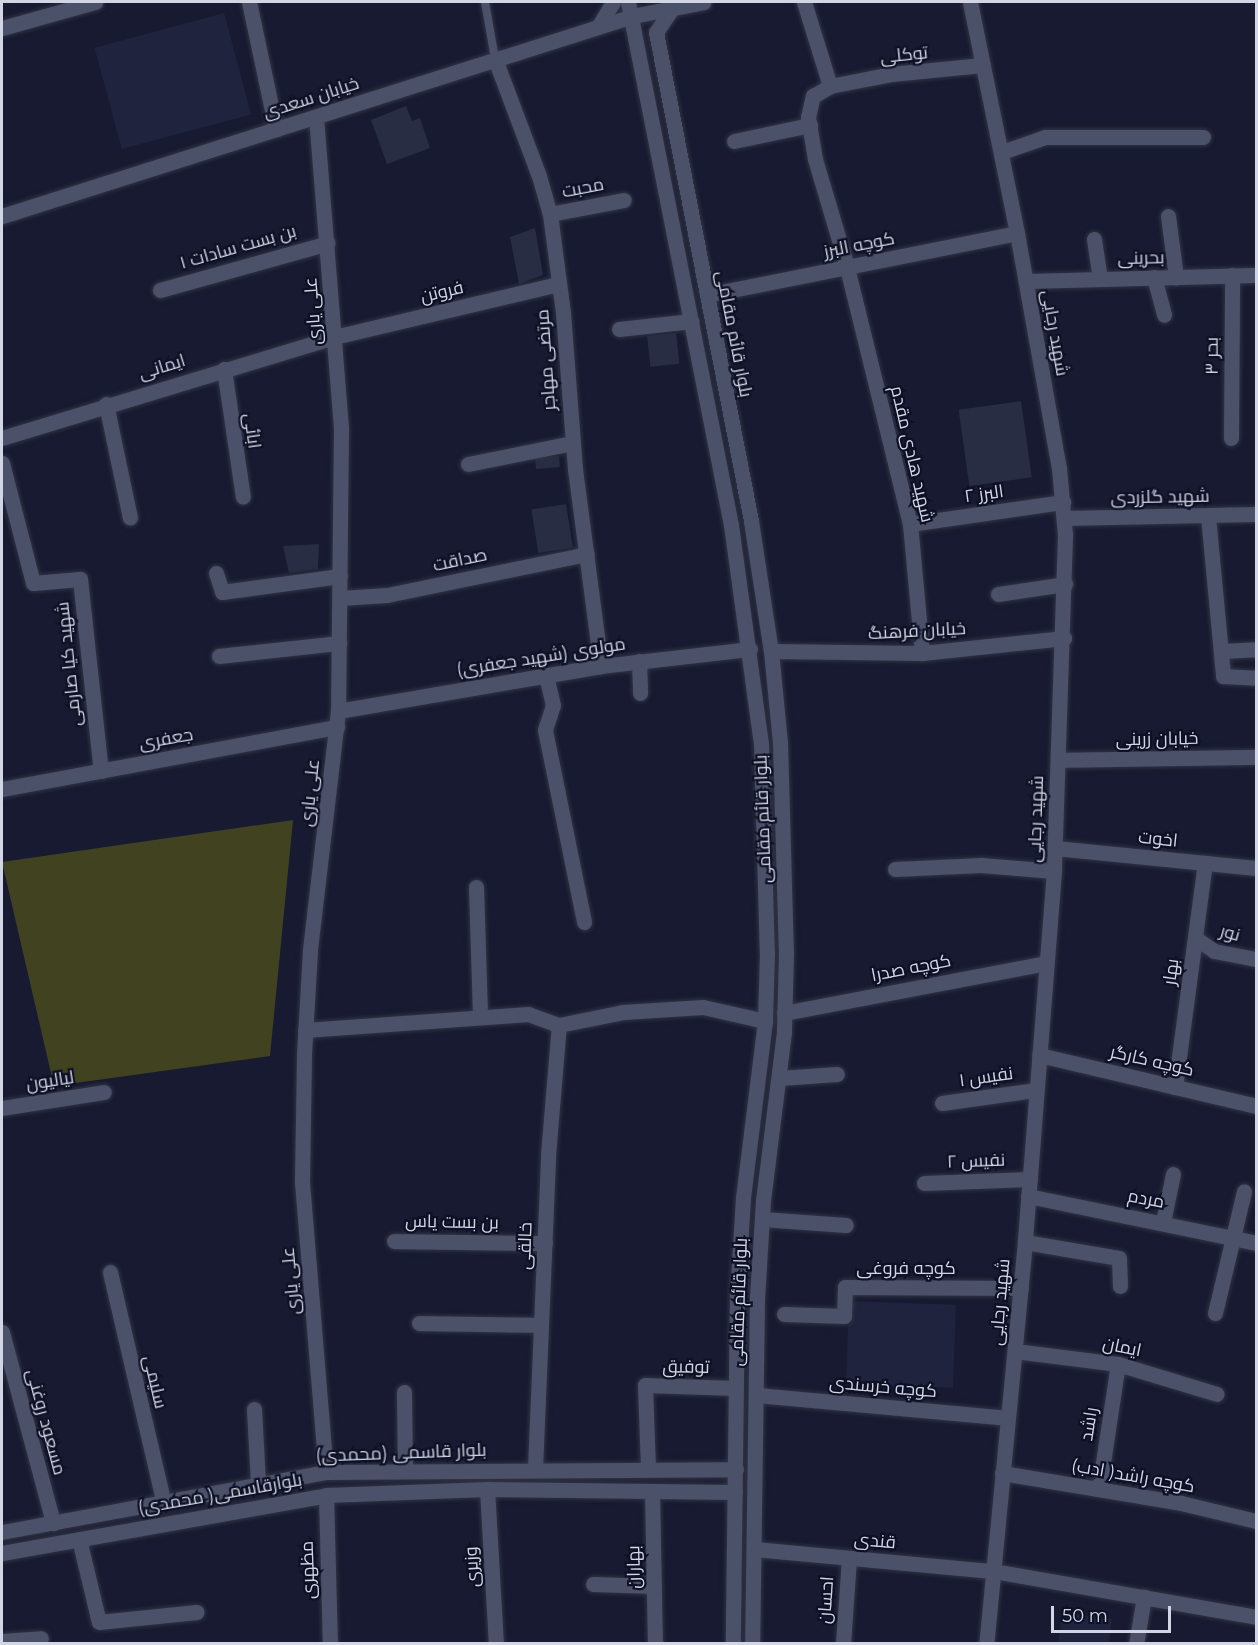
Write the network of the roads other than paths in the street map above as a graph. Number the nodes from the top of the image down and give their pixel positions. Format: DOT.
graph roads {
  1 [pos="94,2"];
  2 [pos="249,2"];
  3 [pos="485,2"];
  4 [pos="613,2"];
  5 [pos="704,2"];
  6 [pos="804,2"];
  7 [pos="970,2"];
  8 [pos="670,4"];
  9 [pos="630,9"];
  10 [pos="598,27"];
  11 [pos="2,28"];
  12 [pos="495,59"];
  13 [pos="983,65"];
  14 [pos="830,87"];
  15 [pos="316,117"];
  16 [pos="810,125"];
  17 [pos="276,129"];
  18 [pos="1203,137"];
  19 [pos="734,141"];
  20 [pos="1002,152"];
  21 [pos="624,200"];
  22 [pos="550,214"];
  23 [pos="2,216"];
  24 [pos="1168,216"];
  25 [pos="1017,233"];
  26 [pos="1094,239"];
  27 [pos="328,243"];
  28 [pos="847,267"];
  29 [pos="1232,275"];
  30 [pos="1257,275"];
  31 [pos="1176,277"];
  32 [pos="1154,278"];
  33 [pos="1100,279"];
  34 [pos="1026,281"];
  35 [pos="559,284"];
  36 [pos="160,290"];
  37 [pos="707,295"];
  38 [pos="1164,315"];
  39 [pos="692,321"];
  40 [pos="620,329"];
  41 [pos="334,337"];
  42 [pos="224,369"];
  43 [pos="106,404"];
  44 [pos="2,438"];
  45 [pos="1232,438"];
  46 [pos="572,442"];
  47 [pos="2,463"];
  48 [pos="468,464"];
  49 [pos="744,489"];
  50 [pos="725,493"];
  51 [pos="243,497"];
  52 [pos="1063,502"];
  53 [pos="1257,514"];
  54 [pos="1208,516"];
  55 [pos="130,518"];
  56 [pos="1064,518"];
  57 [pos="910,525"];
  58 [pos="587,554"];
  59 [pos="216,573"];
  60 [pos="340,576"];
  61 [pos="1065,585"];
  62 [pos="998,594"];
  63 [pos="340,598"];
  64 [pos="1064,638"];
  65 [pos="339,643"];
  66 [pos="750,649"];
  67 [pos="1257,649"];
  68 [pos="771,651"];
  69 [pos="1222,651"];
  70 [pos="922,653"];
  71 [pos="219,656"];
  72 [pos="639,661"];
  73 [pos="601,666"];
  74 [pos="546,675"];
  75 [pos="1257,678"];
  76 [pos="640,693"];
  77 [pos="338,711"];
  78 [pos="337,728"];
  79 [pos="1257,757"];
  80 [pos="1058,760"];
  81 [pos="101,771"];
  82 [pos="2,789"];
  83 [pos="1055,848"];
  84 [pos="1205,863"];
  85 [pos="1257,868"];
  86 [pos="895,869"];
  87 [pos="1053,871"];
  88 [pos="476,887"];
  89 [pos="584,922"];
  90 [pos="1195,938"];
  91 [pos="1257,959"];
  92 [pos="1046,963"];
  93 [pos="784,1012"];
  94 [pos="480,1017"];
  95 [pos="765,1021"];
  96 [pos="559,1025"];
  97 [pos="305,1030"];
  98 [pos="1038,1055"];
  99 [pos="837,1074"];
  100 [pos="779,1078"];
  101 [pos="1175,1087"];
  102 [pos="1036,1090"];
  103 [pos="104,1092"];
  104 [pos="942,1103"];
  105 [pos="1257,1106"];
  106 [pos="2,1108"];
  107 [pos="756,1108"];
  108 [pos="776,1110"];
  109 [pos="1173,1174"];
  110 [pos="1030,1179"];
  111 [pos="924,1183"];
  112 [pos="1244,1191"];
  113 [pos="1028,1196"];
  114 [pos="762,1219"];
  115 [pos="1162,1222"];
  116 [pos="846,1225"];
  117 [pos="1234,1238"];
  118 [pos="394,1241"];
  119 [pos="1025,1242"];
  120 [pos="545,1243"];
  121 [pos="1257,1243"];
  122 [pos="110,1272"];
  123 [pos="1120,1286"];
  124 [pos="1021,1288"];
  125 [pos="1215,1313"];
  126 [pos="784,1314"];
  127 [pos="419,1323"];
  128 [pos="541,1325"];
  129 [pos="2,1332"];
  130 [pos="1016,1351"];
  131 [pos="1118,1364"];
  132 [pos="736,1388"];
  133 [pos="404,1392"];
  134 [pos="1217,1394"];
  135 [pos="756,1395"];
  136 [pos="254,1409"];
  137 [pos="1008,1418"];
  138 [pos="648,1468"];
  139 [pos="535,1469"];
  140 [pos="691,1469"];
  141 [pos="736,1469"];
  142 [pos="405,1470"];
  143 [pos="326,1472"];
  144 [pos="1002,1473"];
  145 [pos="258,1483"];
  146 [pos="487,1489"];
  147 [pos="1099,1489"];
  148 [pos="691,1490"];
  149 [pos="652,1491"];
  150 [pos="735,1492"];
  151 [pos="326,1495"];
  152 [pos="163,1500"];
  153 [pos="1257,1521"];
  154 [pos="53,1523"];
  155 [pos="2,1532"];
  156 [pos="79,1539"];
  157 [pos="754,1549"];
  158 [pos="2,1553"];
  159 [pos="849,1558"];
  160 [pos="993,1571"];
  161 [pos="593,1584"];
  162 [pos="654,1586"];
  163 [pos="1144,1597"];
  164 [pos="196,1612"];
  165 [pos="1257,1617"];
  166 [pos="41,1638"];
  167 [pos="2,1641"];
  168 [pos="330,1644"];
  169 [pos="496,1644"];
  170 [pos="655,1644"];
  171 [pos="733,1644"];
  172 [pos="752,1644"];
  173 [pos="843,1644"];
  174 [pos="986,1644"];
  175 [pos="1136,1644"];
  1 -- 11 [label="street"];
  2 -- 17 [label="street"];
  3 -- 12 [label="lane"];
  4 -- 10 [label="street"];
  5 -- 8 [label="street, خیابان سعدی"];
  6 -- 14 [label="street"];
  7 -- 13 [label="street, شهید رجایی"];
  8 -- 9 [label="street, خیابان سعدی"];
  8 -- 37 [label="street, بلوار قائم مقامی"];
  9 -- 10 [label="street, خیابان سعدی"];
  9 -- 39 [label="street, بلوار قائم مقامی"];
  10 -- 12 [label="street, خیابان سعدی"];
  12 -- 15 [label="street, خیابان سعدی"];
  12 -- 22 [label="street, مرتضی مهاجر"];
  13 -- 14 [label="street, توکلی"];
  13 -- 20 [label="street, شهید رجایی"];
  14 -- 16 [label="street, شهید هادی مقدم"];
  15 -- 17 [label="street, خیابان سعدی"];
  15 -- 27 [label="street, علی یاری"];
  16 -- 19 [label="street"];
  16 -- 28 [label="street, شهید هادی مقدم"];
  17 -- 23 [label="street, خیابان سعدی"];
  18 -- 20 [label="street"];
  20 -- 25 [label="street, شهید رجایی"];
  21 -- 22 [label="street, محبت"];
  22 -- 35 [label="street, مرتضی مهاجر"];
  24 -- 31 [label="street"];
  25 -- 28 [label="street, کوچه البرز"];
  25 -- 34 [label="street, شهید رجایی"];
  26 -- 33 [label="street"];
  27 -- 36 [label="street, بن بست سادات ۱"];
  27 -- 41 [label="street, علی یاری"];
  28 -- 37 [label="street, کوچه البرز"];
  28 -- 57 [label="street, شهید هادی مقدم"];
  29 -- 30 [label="street, بحرینی"];
  29 -- 31 [label="street, بحرینی"];
  29 -- 45 [label="street, بحر ۳"];
  31 -- 32 [label="street, بحرینی"];
  32 -- 33 [label="street, بحرینی"];
  32 -- 38 [label="street"];
  33 -- 34 [label="street, بحرینی"];
  34 -- 52 [label="street, شهید رجایی"];
  35 -- 41 [label="street, فروتن"];
  35 -- 46 [label="street, مرتضی مهاجر"];
  37 -- 49 [label="street, بلوار قائم مقامی"];
  39 -- 40 [label="street"];
  39 -- 50 [label="street, بلوار قائم مقامی"];
  41 -- 42 [label="street, ایمانی"];
  41 -- 60 [label="street, علی یاری"];
  42 -- 43 [label="street, ایمانی"];
  42 -- 51 [label="street, ابائی"];
  43 -- 44 [label="street, ایمانی"];
  43 -- 55 [label="street"];
  46 -- 48 [label="street"];
  46 -- 58 [label="street, مرتضی مهاجر"];
  47 -- 81 [label="street, شهید کیا صارمی"];
  49 -- 50 [label="street"];
  49 -- 68 [label="street, بلوار قائم مقامی"];
  50 -- 66 [label="street, بلوار قائم مقامی"];
  52 -- 56 [label="street, شهید رجایی"];
  52 -- 57 [label="street, البرز ۲"];
  53 -- 54 [label="street, شهید گلزردی"];
  54 -- 56 [label="street, شهید گلزردی"];
  54 -- 69 [label="street"];
  56 -- 61 [label="street, شهید رجایی"];
  57 -- 70 [label="street, شهید هادی مقدم"];
  58 -- 63 [label="street, صداقت"];
  58 -- 73 [label="street, مرتضی مهاجر"];
  59 -- 60 [label="street"];
  60 -- 63 [label="street, علی یاری"];
  61 -- 62 [label="street"];
  61 -- 64 [label="street, شهید رجایی"];
  63 -- 65 [label="street, علی یاری"];
  64 -- 70 [label="street, خیابان فرهنگ"];
  64 -- 80 [label="street, شهید رجایی"];
  65 -- 71 [label="street"];
  65 -- 77 [label="street, علی یاری"];
  66 -- 72 [label="street, مولوی (شهید جعفری)"];
  66 -- 95 [label="street, بلوار قائم مقامی"];
  67 -- 69 [label="street"];
  68 -- 70 [label="street, خیابان فرهنگ"];
  68 -- 93 [label="street, بلوار قائم مقامی"];
  69 -- 75 [label="street"];
  72 -- 73 [label="street, مولوی (شهید جعفری)"];
  72 -- 76 [label="street"];
  73 -- 74 [label="street, مولوی (شهید جعفری)"];
  74 -- 77 [label="street, مولوی (شهید جعفری)"];
  74 -- 89 [label="street"];
  77 -- 78 [label="street, علی یاری"];
  78 -- 81 [label="street, جعفری"];
  78 -- 97 [label="street, علی یاری"];
  79 -- 80 [label="street, خیابان زرینی"];
  80 -- 83 [label="street, شهید رجایی"];
  81 -- 82 [label="street, جعفری"];
  83 -- 84 [label="street, اخوت"];
  83 -- 87 [label="street, شهید رجایی"];
  84 -- 85 [label="street, اخوت"];
  84 -- 90 [label="street, بهار"];
  86 -- 87 [label="street"];
  87 -- 92 [label="street, شهید رجایی"];
  88 -- 94 [label="street"];
  90 -- 91 [label="street, نور"];
  90 -- 101 [label="street, بهار"];
  92 -- 93 [label="street, کوچه صدرا"];
  92 -- 98 [label="street, شهید رجایی"];
  93 -- 100 [label="street, بلوار قائم مقامی"];
  94 -- 96 [label="street"];
  94 -- 97 [label="street"];
  95 -- 96 [label="street"];
  95 -- 107 [label="street, بلوار قائم مقامی"];
  96 -- 120 [label="street, خالقی"];
  97 -- 143 [label="street, علی یاری"];
  98 -- 101 [label="street, کوچه کارگر"];
  98 -- 102 [label="street, شهید رجایی"];
  99 -- 100 [label="street"];
  100 -- 108 [label="street, بلوار قائم مقامی"];
  101 -- 105 [label="street, کوچه کارگر"];
  102 -- 104 [label="street, نفیس ‍۱"];
  102 -- 110 [label="street, شهید رجایی"];
  103 -- 106 [label="street, لیالیون"];
  107 -- 108 [label="street"];
  107 -- 132 [label="street, بلوار قائم مقامی"];
  108 -- 114 [label="street, بلوار قائم مقامی"];
  109 -- 115 [label="street"];
  110 -- 111 [label="street, نفیس ۲"];
  110 -- 113 [label="street, شهید رجایی"];
  112 -- 117 [label="street"];
  113 -- 115 [label="street, مردم"];
  113 -- 119 [label="street, شهید رجایی"];
  114 -- 116 [label="street"];
  114 -- 135 [label="street, بلوار قائم مقامی"];
  115 -- 117 [label="street, مردم"];
  117 -- 121 [label="street, مردم"];
  117 -- 125 [label="street"];
  118 -- 120 [label="street, بن بست یاس"];
  119 -- 123 [label="street"];
  119 -- 124 [label="street, شهید رجایی"];
  120 -- 128 [label="street, خالقی"];
  122 -- 152 [label="street, سلیمی"];
  124 -- 126 [label="street, کوچه فروغی"];
  124 -- 130 [label="street, شهید رجایی"];
  127 -- 128 [label="street"];
  128 -- 139 [label="street, خالقی"];
  129 -- 154 [label="street, مسعود روغنی"];
  130 -- 131 [label="street, ایمان"];
  130 -- 137 [label="street, شهید رجایی"];
  131 -- 134 [label="street, ایمان"];
  131 -- 147 [label="street, راشد"];
  132 -- 138 [label="street, توفیق"];
  132 -- 141 [label="street, بلوار قائم مقامی"];
  133 -- 142 [label="street"];
  135 -- 137 [label="street, کوچه خرسندی"];
  135 -- 157 [label="street, بلوار قائم مقامی"];
  136 -- 145 [label="street"];
  137 -- 144 [label="street, شهید رجایی"];
  138 -- 139 [label="street, بلوار قاسمی (محمدی)"];
  138 -- 140 [label="street, بلوار قاسمی (محمدی)"];
  139 -- 142 [label="street, بلوار قاسمی (محمدی)"];
  140 -- 141 [label="street, بلوار قاسمی (محمدی)"];
  140 -- 148 [label="street"];
  141 -- 150 [label="street, بلوار قائم مقامی"];
  142 -- 143 [label="street, بلوار قاسمی (محمدی)"];
  143 -- 145 [label="street, بلوار قاسمی (محمدی)"];
  143 -- 151 [label="street, علی یاری"];
  144 -- 147 [label="street, کوچه راشد( ادب)"];
  144 -- 160 [label="street, شهید رجایی"];
  145 -- 152 [label="street, بلوار قاسمی (محمدی)"];
  146 -- 149 [label="street, بلوارقاسمی( محمدی)"];
  146 -- 151 [label="street, بلوارقاسمی( محمدی)"];
  146 -- 169 [label="street, وزیری"];
  147 -- 153 [label="street, کوچه راشد( ادب)"];
  148 -- 149 [label="street, بلوارقاسمی( محمدی)"];
  148 -- 150 [label="street, بلوارقاسمی( محمدی)"];
  149 -- 162 [label="street, بهاران"];
  150 -- 171 [label="street, بلوار قائم مقامی"];
  151 -- 156 [label="street, بلوارقاسمی( محمدی)"];
  151 -- 168 [label="street, مظهری"];
  152 -- 154 [label="street, بلوار قاسمی (محمدی)"];
  154 -- 155 [label="street, بلوار قاسمی (محمدی)"];
  156 -- 158 [label="street, بلوارقاسمی( محمدی)"];
  156 -- 164 [label="street"];
  157 -- 159 [label="street, قندی"];
  157 -- 172 [label="street, بلوار قائم مقامی"];
  159 -- 160 [label="street, قندی"];
  159 -- 173 [label="street, احسان"];
  160 -- 163 [label="street, قندی"];
  160 -- 174 [label="street, شهید رجایی"];
  161 -- 162 [label="street"];
  162 -- 170 [label="street, بهاران"];
  163 -- 165 [label="street, قندی"];
  163 -- 175 [label="street"];
  166 -- 167 [label="street"];
}
